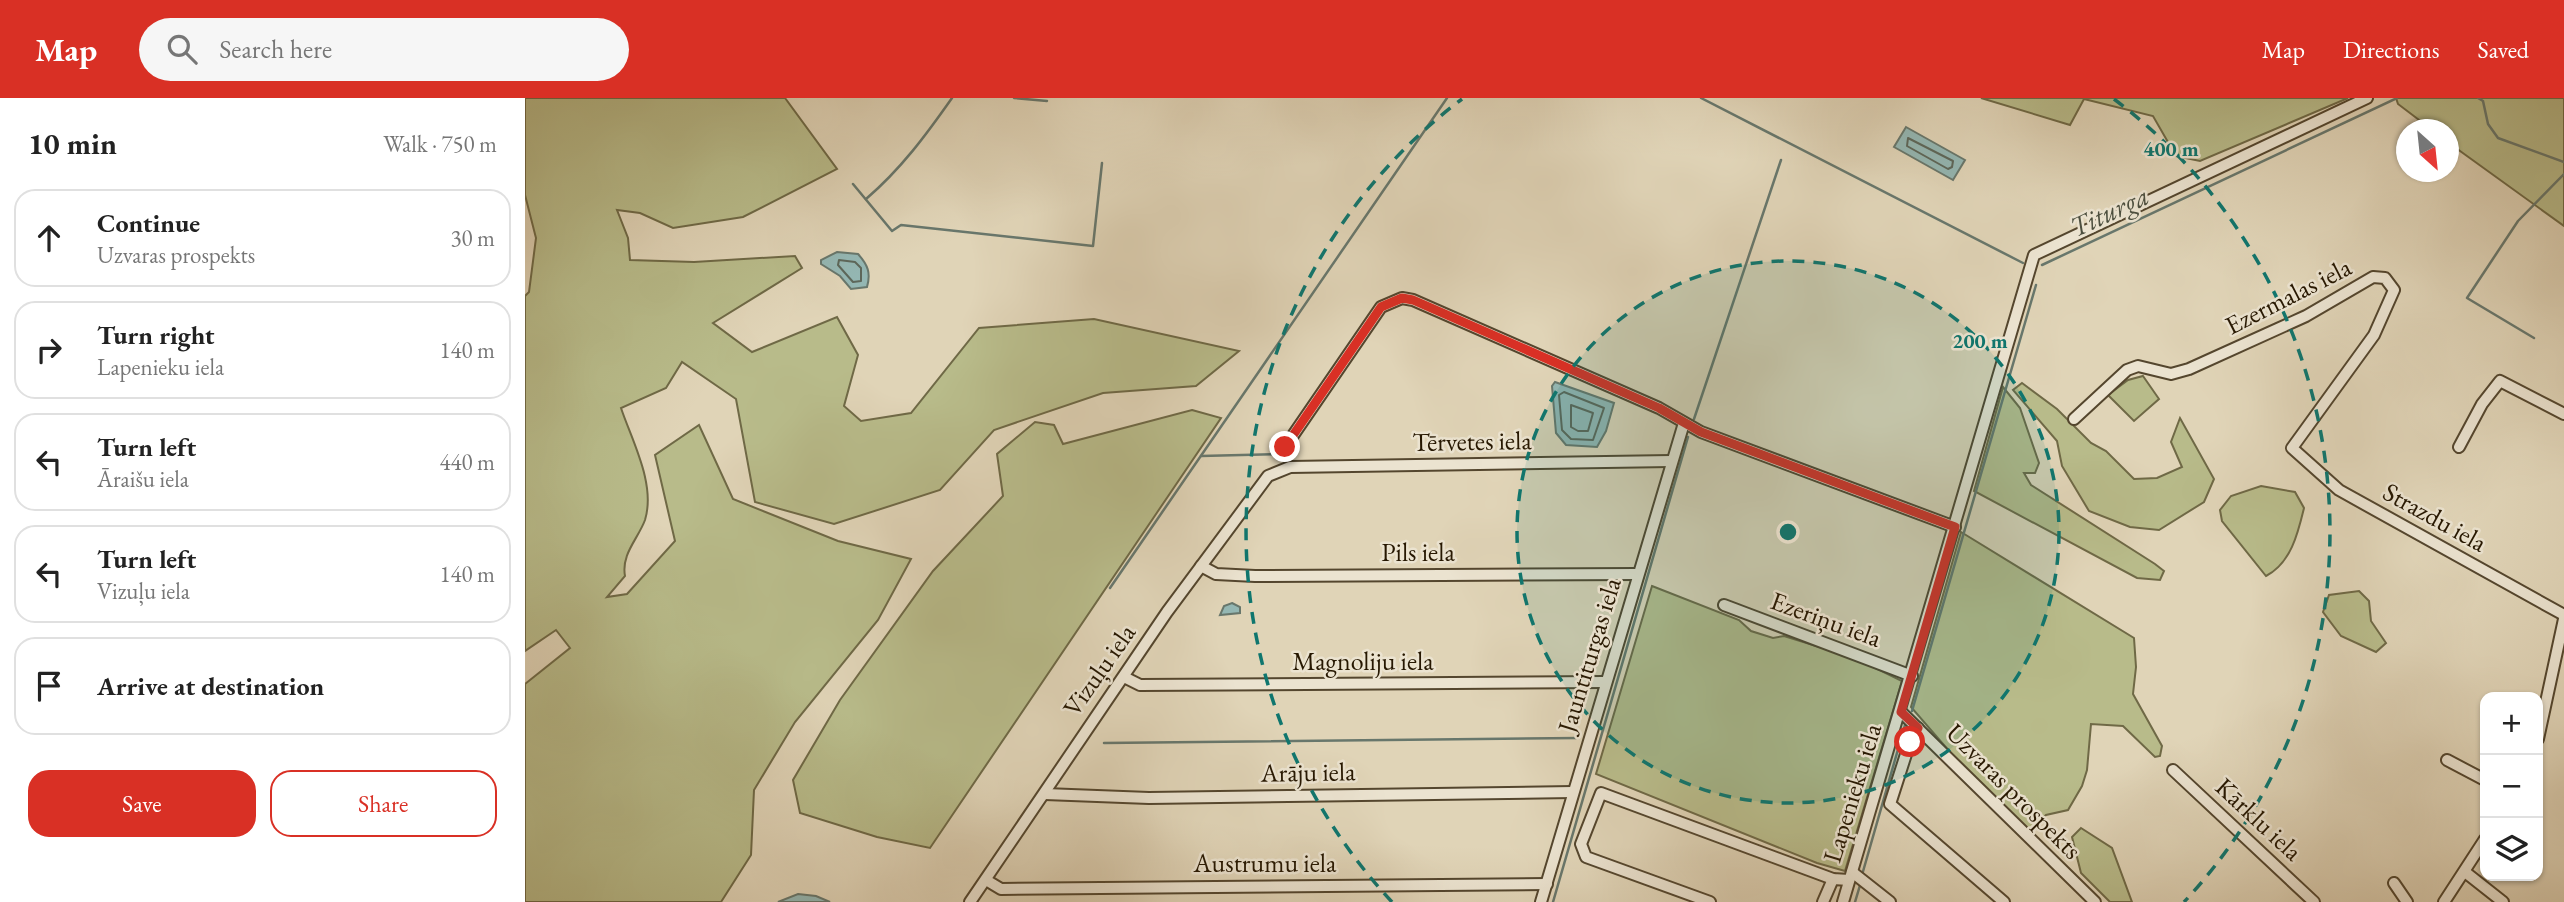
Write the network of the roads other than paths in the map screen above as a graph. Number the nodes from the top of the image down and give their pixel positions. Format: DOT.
graph roads {
  1 [pos="2367,98"];
  2 [pos="2564,414"];
  3 [pos="2074,419"];
  4 [pos="1684,423"];
  5 [pos="1285,447"];
  6 [pos="2459,447"];
  7 [pos="2292,448"];
  8 [pos="1671,461"];
  9 [pos="1275,472"];
  10 [pos="1955,527"];
  11 [pos="1202,566"];
  12 [pos="1637,574"];
  13 [pos="1724,605"];
  14 [pos="2564,617"];
  15 [pos="1912,676"];
  16 [pos="1124,677"];
  17 [pos="1605,682"];
  18 [pos="1901,712"];
  19 [pos="2543,716"];
  20 [pos="1918,728"];
  21 [pos="2447,760"];
  22 [pos="2173,769"];
  23 [pos="2480,777"];
  24 [pos="1573,792"];
  25 [pos="1045,794"];
  26 [pos="2480,847"];
  27 [pos="2465,872"];
  28 [pos="1851,876"];
  29 [pos="1833,878"];
  30 [pos="986,880"];
  31 [pos="2394,883"];
  32 [pos="1547,884"];
  33 [pos="970,902"];
  34 [pos="1541,902"];
  35 [pos="1710,902"];
  36 [pos="1823,902"];
  37 [pos="1843,902"];
  38 [pos="1890,902"];
  39 [pos="2004,902"];
  40 [pos="2095,902"];
  41 [pos="2315,902"];
  42 [pos="2407,902"];
  43 [pos="2444,902"];
  44 [pos="2503,902"];
  1 -- 10 [label="street, Lapenieku iela"];
  2 -- 6 [label="street"];
  3 -- 7 [label="street, Ezermalas iela"];
  4 -- 5 [label="street"];
  4 -- 8 [label="street, Jauntiturgas iela"];
  4 -- 10 [label="street"];
  7 -- 14 [label="street, Strazdu iela"];
  8 -- 9 [label="street, Tērvetes iela"];
  8 -- 12 [label="street, Jauntiturgas iela"];
  9 -- 11 [label="street, Vizuļu iela"];
  10 -- 15 [label="street, Lapenieku iela"];
  11 -- 12 [label="street, Pils iela"];
  11 -- 16 [label="street, Vizuļu iela"];
  12 -- 17 [label="street, Jauntiturgas iela"];
  13 -- 15 [label="street, Ezeriņu iela"];
  14 -- 19 [label="street"];
  15 -- 18 [label="street, Lapenieku iela"];
  16 -- 17 [label="street, Magnoliju iela"];
  16 -- 25 [label="street, Vizuļu iela"];
  17 -- 24 [label="street, Jauntiturgas iela"];
  18 -- 20 [label="street, Uzvaras prospekts"];
  18 -- 28 [label="street, Lapenieku iela"];
  20 -- 39 [label="street"];
  20 -- 40 [label="street, Uzvaras prospekts"];
  21 -- 23 [label="street"];
  22 -- 41 [label="street, Kārklu iela"];
  24 -- 25 [label="street, Arāju iela"];
  24 -- 32 [label="street, Jauntiturgas iela"];
  25 -- 30 [label="street, Vizuļu iela"];
  26 -- 27 [label="street"];
  27 -- 43 [label="street"];
  27 -- 44 [label="street"];
  28 -- 29 [label="street"];
  28 -- 37 [label="street, Lapenieku iela"];
  28 -- 38 [label="street"];
  29 -- 35 [label="street"];
  29 -- 36 [label="street"];
  30 -- 32 [label="street, Austrumu iela"];
  30 -- 33 [label="street, Vizuļu iela"];
  31 -- 42 [label="street"];
  32 -- 34 [label="street, Jauntiturgas iela"];
}
